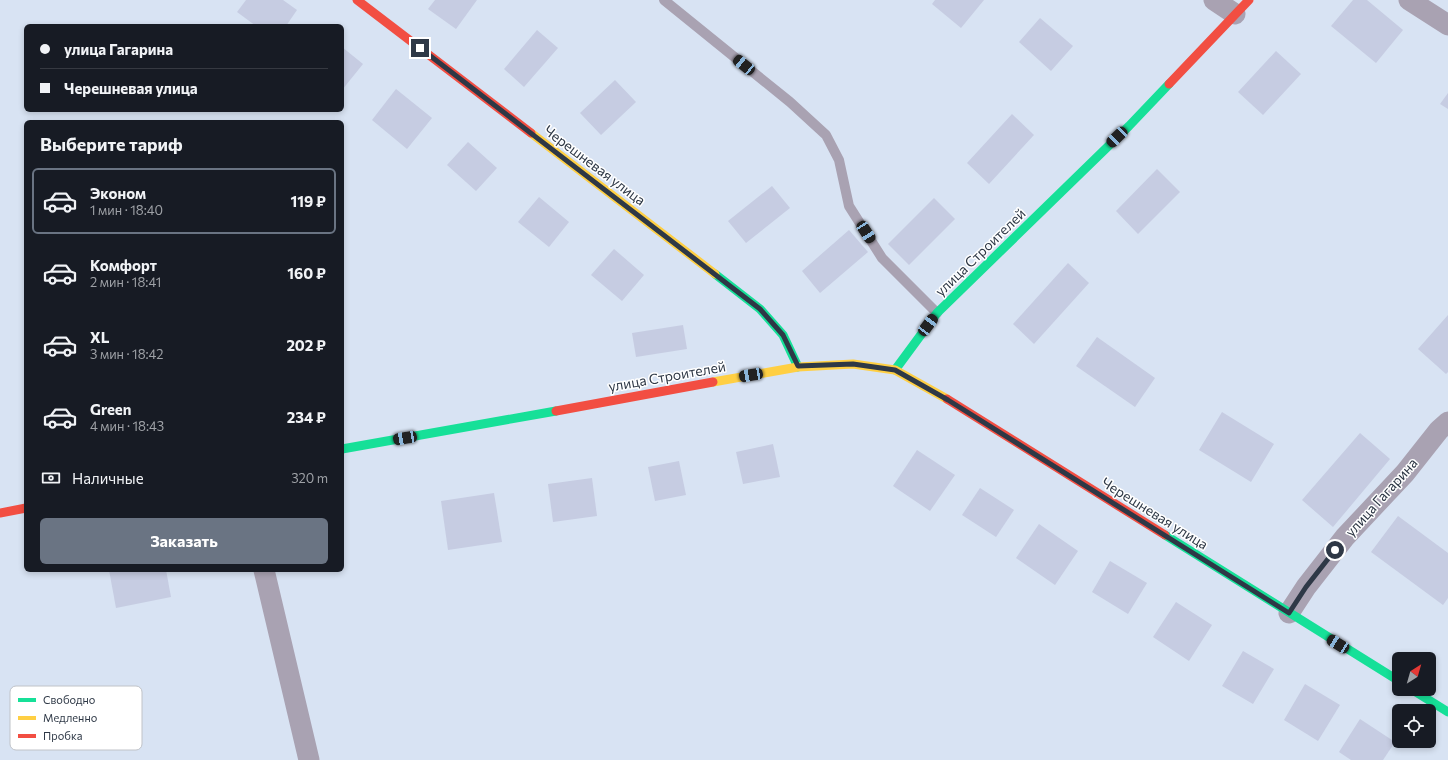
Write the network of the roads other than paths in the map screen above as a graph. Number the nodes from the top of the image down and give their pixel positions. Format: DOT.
graph roads {
  1 [pos="357,0"];
  2 [pos="664,0"];
  3 [pos="1214,0"];
  4 [pos="1409,0"];
  5 [pos="1242,7"];
  6 [pos="1448,25"];
  7 [pos="937,313"];
  8 [pos="798,366"];
  9 [pos="895,370"];
  10 [pos="1448,422"];
  11 [pos="344,449"];
  12 [pos="24,508"];
  13 [pos="0,513"];
  14 [pos="264,572"];
  15 [pos="1289,613"];
  16 [pos="1392,678"];
  17 [pos="1422,696"];
  18 [pos="1448,712"];
  19 [pos="309,760"];
  1 -- 8 [label="street, Черешневая улица"];
  2 -- 7 [label="lane"];
  3 -- 5 [label="street"];
  4 -- 6 [label="street"];
  5 -- 7 [label="street, улица Строителей"];
  7 -- 9 [label="street, улица Строителей"];
  8 -- 9 [label="street, улица Строителей"];
  8 -- 11 [label="street, улица Строителей"];
  9 -- 15 [label="street, Черешневая улица"];
  10 -- 15 [label="street, улица Гагарина"];
  12 -- 13 [label="street"];
  14 -- 19 [label="street"];
  15 -- 16 [label="street, Черешневая улица"];
  17 -- 18 [label="street"];
}
